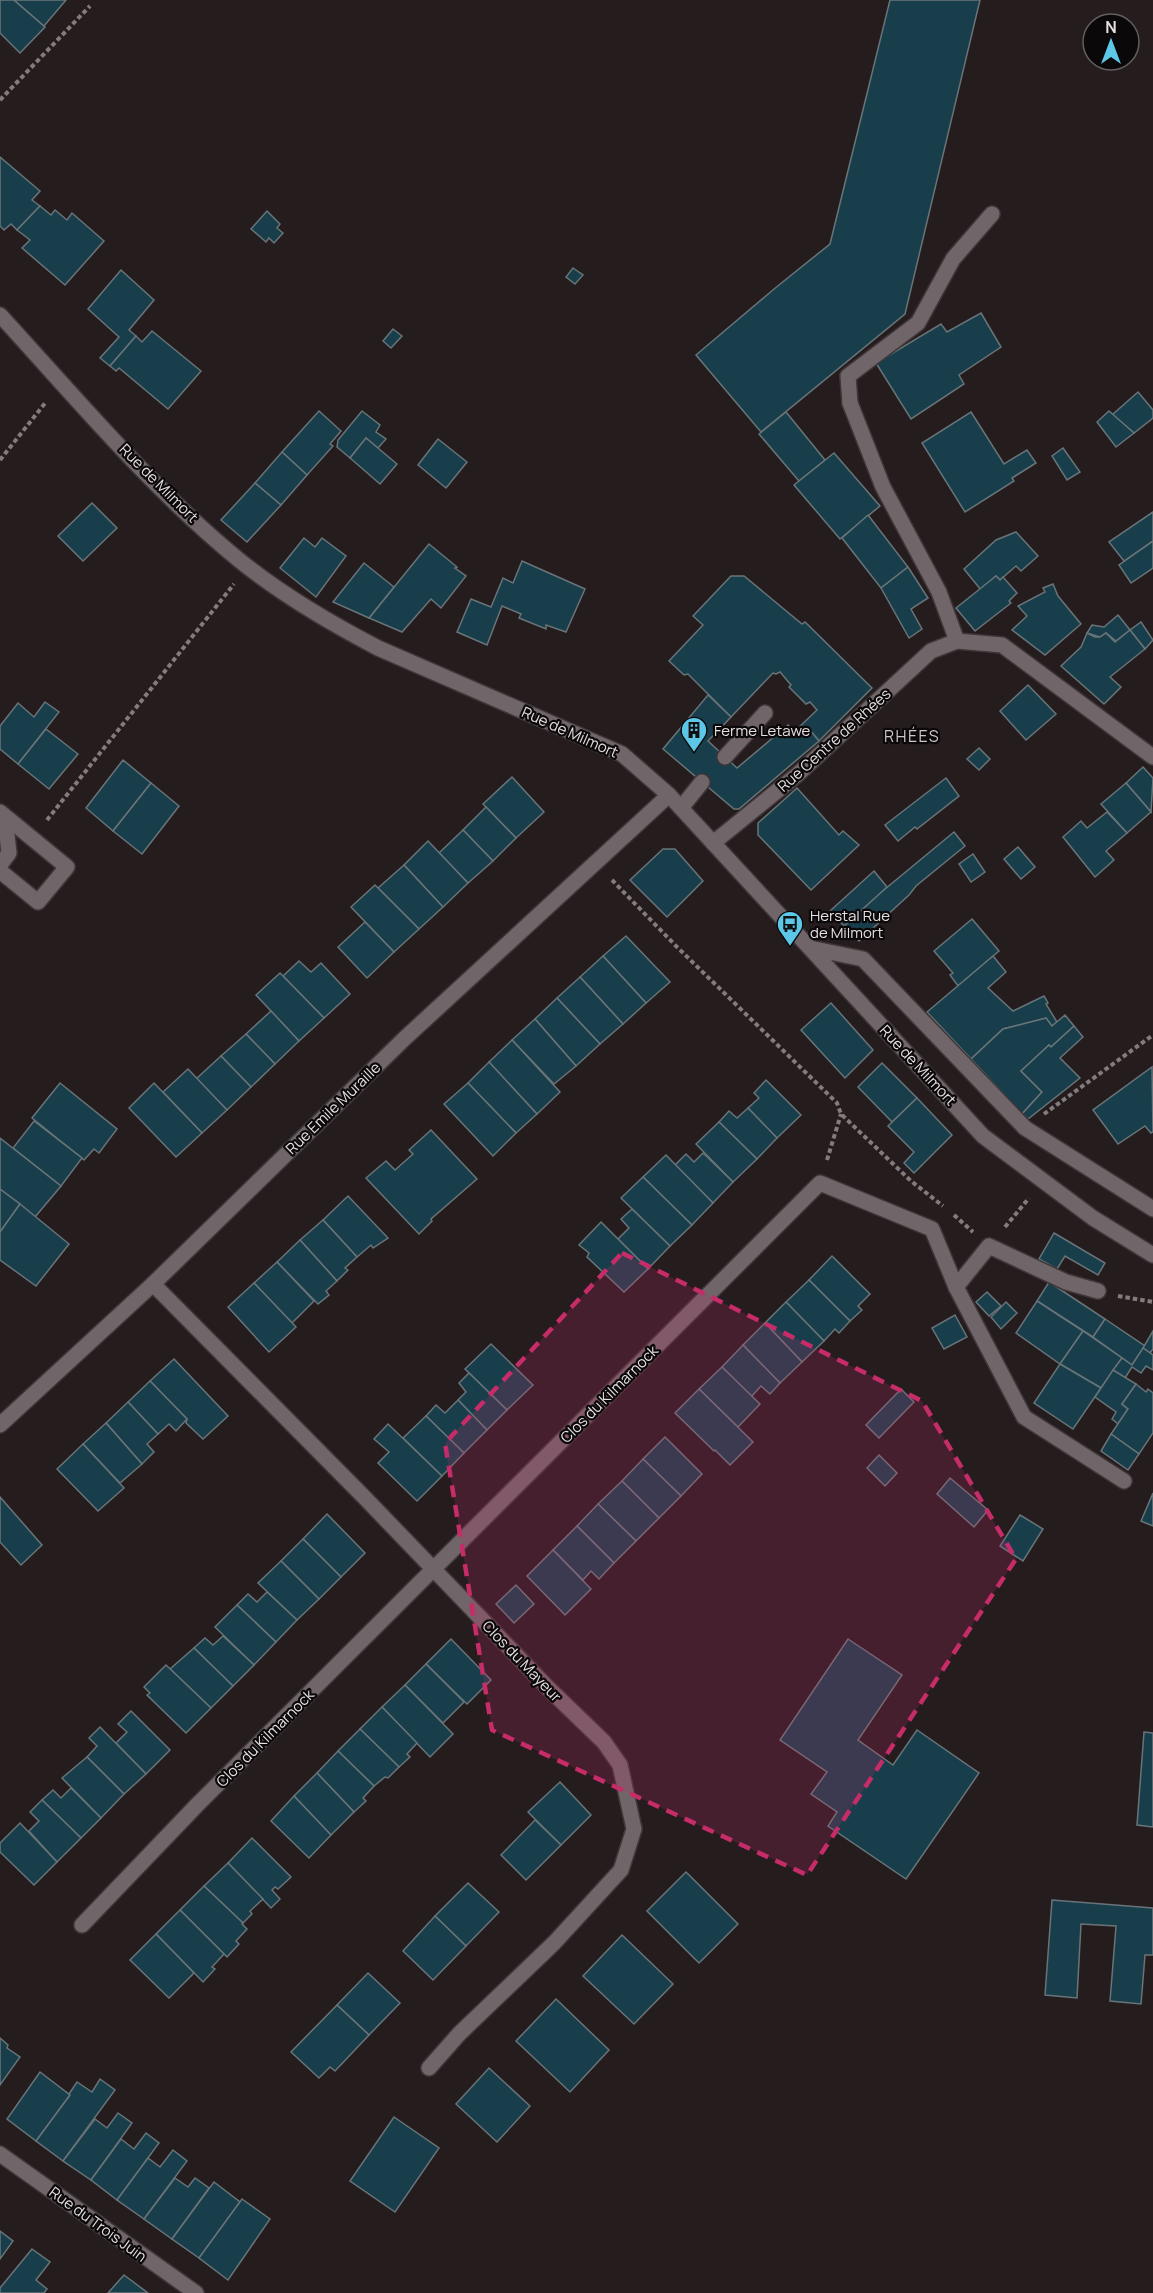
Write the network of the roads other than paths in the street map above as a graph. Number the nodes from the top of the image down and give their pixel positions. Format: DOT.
graph roads {
  1 [pos="992,214"];
  2 [pos="0,315"];
  3 [pos="957,641"];
  4 [pos="765,713"];
  5 [pos="725,757"];
  6 [pos="1153,757"];
  7 [pos="702,782"];
  8 [pos="669,795"];
  9 [pos="681,808"];
  10 [pos="3,815"];
  11 [pos="713,843"];
  12 [pos="0,866"];
  13 [pos="0,871"];
  14 [pos="810,948"];
  15 [pos="1153,1209"];
  16 [pos="1153,1254"];
  17 [pos="153,1284"];
  18 [pos="956,1287"];
  19 [pos="1098,1291"];
  20 [pos="0,1425"];
  21 [pos="1124,1481"];
  22 [pos="434,1571"];
  23 [pos="82,1925"];
  24 [pos="429,2068"];
  25 [pos="0,2154"];
  26 [pos="196,2293"];
  1 -- 3 [label="street"];
  2 -- 8 [label="street, Rue de Milmort"];
  3 -- 6 [label="street, Rue Centre de Rhées"];
  3 -- 11 [label="street, Rue Centre de Rhées"];
  4 -- 5 [label="street"];
  7 -- 9 [label="street"];
  8 -- 9 [label="street, Rue de Milmort"];
  8 -- 17 [label="street, Rue Emile Muraille"];
  9 -- 11 [label="street, Rue de Milmort"];
  10 -- 12 [label="street"];
  10 -- 13 [label="street"];
  11 -- 14 [label="street, Rue de Milmort"];
  14 -- 15 [label="street"];
  14 -- 16 [label="street, Rue de Milmort"];
  17 -- 20 [label="street, Rue Emile Muraille"];
  17 -- 22 [label="street, Clos du Mayeur"];
  18 -- 19 [label="street"];
  18 -- 21 [label="street"];
  18 -- 22 [label="street, Clos du Kilmarnock"];
  22 -- 23 [label="street, Clos du Kilmarnock"];
  22 -- 24 [label="street, Clos du Mayeur"];
  25 -- 26 [label="street, Rue du Trois Juin"];
}
